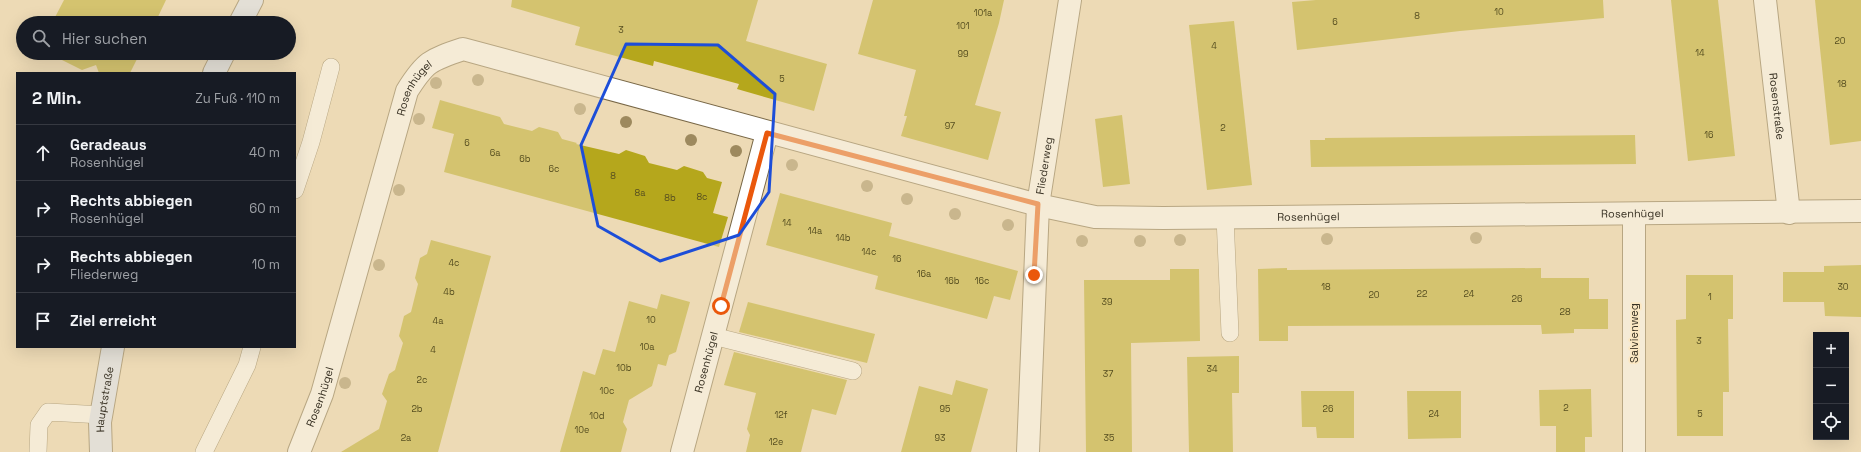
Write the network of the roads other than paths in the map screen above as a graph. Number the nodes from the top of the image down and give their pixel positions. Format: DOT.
graph roads {
  1 [pos="252,0"];
  2 [pos="1070,0"];
  3 [pos="1765,0"];
  4 [pos="244,16"];
  5 [pos="220,60"];
  6 [pos="331,67"];
  7 [pos="214,72"];
  8 [pos="767,133"];
  9 [pos="296,187"];
  10 [pos="1038,204"];
  11 [pos="1861,212"];
  12 [pos="1789,213"];
  13 [pos="1634,214"];
  14 [pos="1226,218"];
  15 [pos="1230,333"];
  16 [pos="713,336"];
  17 [pos="113,348"];
  18 [pos="252,348"];
  19 [pos="853,371"];
  20 [pos="102,415"];
  21 [pos="38,452"];
  22 [pos="101,452"];
  23 [pos="204,452"];
  24 [pos="299,452"];
  25 [pos="682,452"];
  26 [pos="1028,452"];
  27 [pos="1634,452"];
  1 -- 4 [label="main road"];
  2 -- 10 [label="street, Fliederweg"];
  3 -- 12 [label="street, Rosenstraße"];
  5 -- 7 [label="main road"];
  6 -- 9 [label="lane"];
  8 -- 10 [label="street, Rosenhügel"];
  8 -- 16 [label="street, Rosenhügel"];
  8 -- 24 [label="street, Rosenhügel"];
  10 -- 14 [label="street, Rosenhügel"];
  10 -- 26 [label="street, Fliederweg"];
  11 -- 12 [label="street, Rosenhügel"];
  12 -- 13 [label="street, Rosenhügel"];
  13 -- 14 [label="street, Rosenhügel"];
  13 -- 27 [label="street, Salvienweg"];
  14 -- 15 [label="lane"];
  16 -- 19 [label="lane"];
  16 -- 25 [label="street, Rosenhügel"];
  17 -- 20 [label="main road, Hauptstraße"];
  18 -- 23 [label="lane"];
  20 -- 21 [label="lane"];
  20 -- 22 [label="main road, Hauptstraße"];
}
